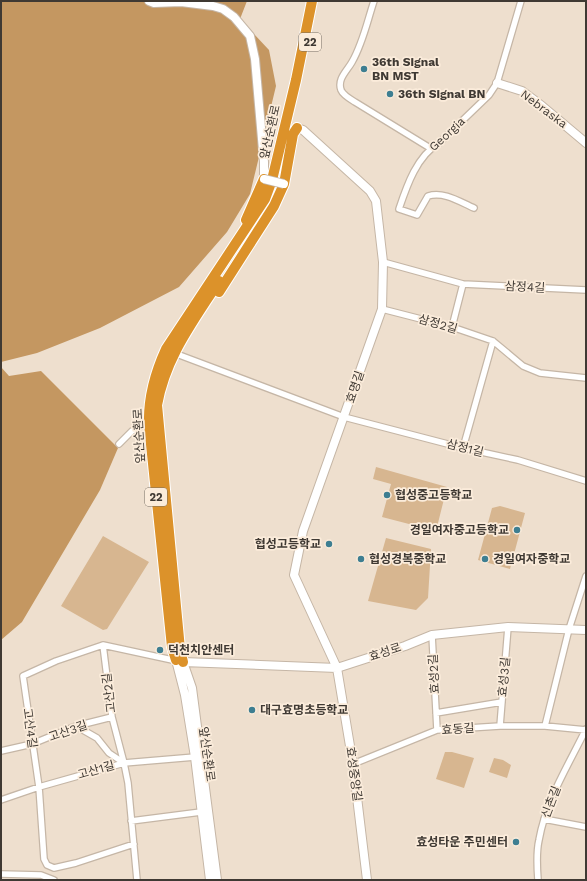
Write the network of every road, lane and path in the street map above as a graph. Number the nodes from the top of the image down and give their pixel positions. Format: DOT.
graph roads {
  1 [pos="149,1"];
  2 [pos="312,1"];
  3 [pos="319,1"];
  4 [pos="374,1"];
  5 [pos="521,1"];
  6 [pos="298,81"];
  7 [pos="497,83"];
  8 [pos="297,128"];
  9 [pos="586,142"];
  10 [pos="430,148"];
  11 [pos="264,179"];
  12 [pos="284,184"];
  13 [pos="474,208"];
  14 [pos="383,262"];
  15 [pos="463,284"];
  16 [pos="586,290"];
  17 [pos="382,309"];
  18 [pos="452,327"];
  19 [pos="177,340"];
  20 [pos="493,342"];
  21 [pos="174,353"];
  22 [pos="586,378"];
  23 [pos="344,417"];
  24 [pos="149,422"];
  25 [pos="119,444"];
  26 [pos="463,448"];
  27 [pos="586,480"];
  28 [pos="586,576"];
  29 [pos="508,627"];
  30 [pos="569,629"];
  31 [pos="586,630"];
  32 [pos="432,634"];
  33 [pos="103,645"];
  34 [pos="179,661"];
  35 [pos="337,668"];
  36 [pos="502,702"];
  37 [pos="436,713"];
  38 [pos="112,718"];
  39 [pos="76,726"];
  40 [pos="500,726"];
  41 [pos="545,726"];
  42 [pos="437,730"];
  43 [pos="586,730"];
  44 [pos="32,744"];
  45 [pos="1,751"];
  46 [pos="195,757"];
  47 [pos="124,762"];
  48 [pos="353,764"];
  49 [pos="39,786"];
  50 [pos="1,800"];
  51 [pos="201,812"];
  52 [pos="544,819"];
  53 [pos="131,821"];
  54 [pos="586,827"];
  55 [pos="134,844"];
  56 [pos="1,874"];
  57 [pos="54,880"];
  58 [pos="137,880"];
  59 [pos="210,880"];
  60 [pos="217,880"];
  61 [pos="367,880"];
  62 [pos="538,880"];
  1 -- 11 [label="street, 앞산순환로"];
  2 -- 6 [label="highway, 앞산순환로 / 22"];
  3 -- 6 [label="highway, 앞산순환로 / 22"];
  4 -- 10 [label="street"];
  5 -- 7 [label="street, Georgia"];
  6 -- 19 [label="highway, 앞산순환로 / 22"];
  7 -- 9 [label="street, Nebraska"];
  7 -- 10 [label="street, Georgia"];
  8 -- 12 [label="highway"];
  8 -- 14 [label="street, 효명길"];
  10 -- 13 [label="street, Georgia"];
  11 -- 12 [label="street, bridge"];
  11 -- 19 [label="highway"];
  12 -- 19 [label="highway"];
  14 -- 15 [label="street, 삼정4길"];
  14 -- 17 [label="street, 효명길"];
  15 -- 16 [label="street, 삼정4길"];
  15 -- 18 [label="street"];
  17 -- 18 [label="street, 삼정2길"];
  17 -- 23 [label="street, 효명길"];
  18 -- 20 [label="street, 삼정2길"];
  19 -- 21 [label="highway, 앞산순환로 / 22"];
  19 -- 24 [label="highway, 앞산순환로 / 22"];
  20 -- 22 [label="street, 삼정2길"];
  20 -- 26 [label="street"];
  21 -- 23 [label="street, 삼정1길"];
  21 -- 34 [label="highway, 앞산순환로 / 22"];
  23 -- 26 [label="street, 삼정1길"];
  23 -- 35 [label="street, 효명길"];
  24 -- 25 [label="street"];
  24 -- 34 [label="highway, 앞산순환로 / 22"];
  26 -- 27 [label="street, 삼정1길"];
  28 -- 30 [label="street"];
  29 -- 30 [label="street, 효성로"];
  29 -- 32 [label="street, 효성로"];
  29 -- 36 [label="street, 효성3길"];
  30 -- 31 [label="street, 효성로"];
  30 -- 41 [label="street"];
  32 -- 35 [label="street, 효성로"];
  32 -- 37 [label="street, 효성2길"];
  33 -- 34 [label="street"];
  33 -- 38 [label="street, 고산2길"];
  33 -- 44 [label="street, 고산4길"];
  34 -- 35 [label="street, 효성로"];
  34 -- 46 [label="street, 앞산순환로 / 22"];
  34 -- 60 [label="street, 앞산순환로 / 22"];
  35 -- 48 [label="street, 효성중앙길"];
  36 -- 37 [label="street"];
  36 -- 40 [label="street, 효성3길"];
  37 -- 42 [label="street, 효성2길"];
  38 -- 39 [label="street, 고산3길"];
  38 -- 47 [label="street, 고산2길"];
  39 -- 44 [label="street, 고산3길"];
  39 -- 47 [label="street"];
  40 -- 41 [label="street, 효동길"];
  40 -- 42 [label="street, 효동길"];
  41 -- 43 [label="street, 효동길"];
  42 -- 48 [label="street, 효동길"];
  43 -- 52 [label="street, 신촌길"];
  44 -- 45 [label="street, 고산3길"];
  44 -- 49 [label="street, 고산4길"];
  46 -- 47 [label="street, 고산1길"];
  46 -- 51 [label="street, 앞산순환로 / 22"];
  47 -- 49 [label="street, 고산1길"];
  47 -- 53 [label="street, 고산2길"];
  48 -- 61 [label="street, 효성중앙길"];
  49 -- 50 [label="street, 고산1길"];
  49 -- 55 [label="street, 고산4길"];
  51 -- 53 [label="street"];
  51 -- 59 [label="street, 앞산순환로 / 22"];
  52 -- 54 [label="street"];
  52 -- 62 [label="street, 신촌길"];
  53 -- 55 [label="street, 고산2길"];
  55 -- 58 [label="street, 고산2길"];
  56 -- 57 [label="street"];
}
